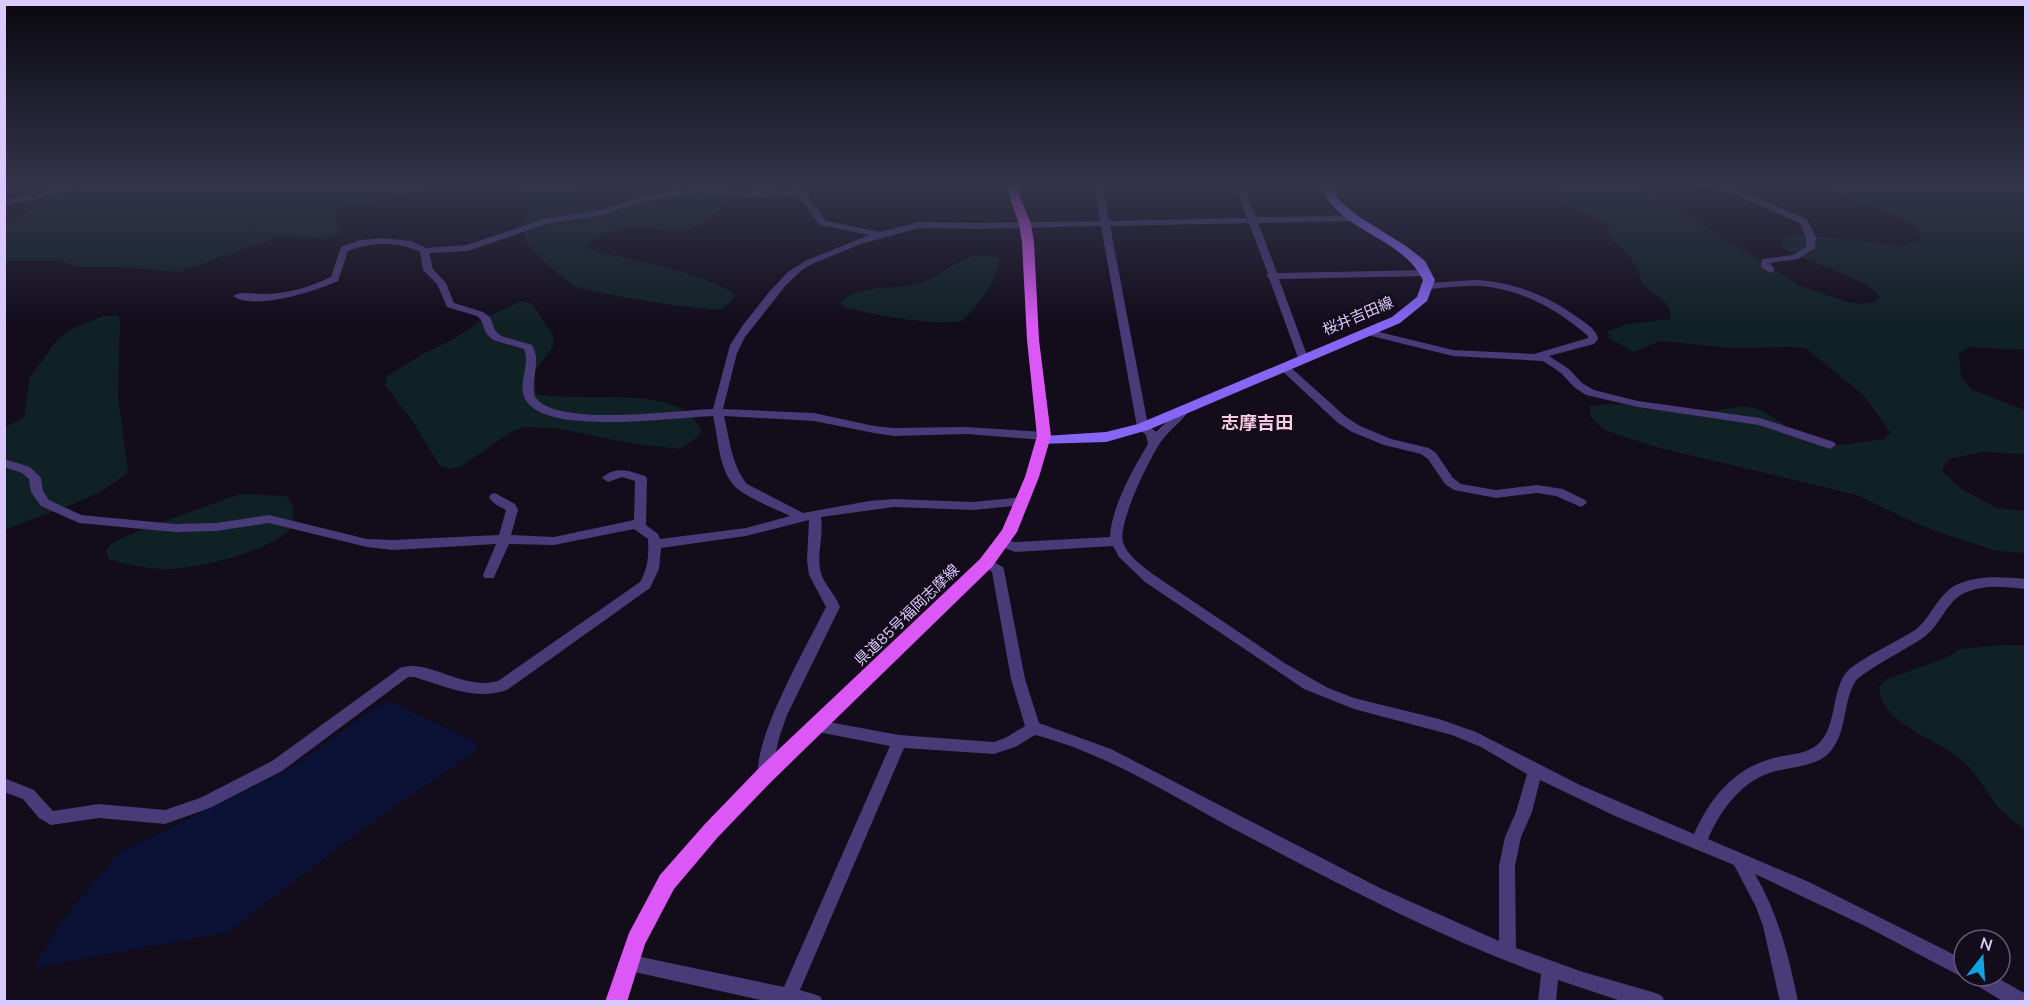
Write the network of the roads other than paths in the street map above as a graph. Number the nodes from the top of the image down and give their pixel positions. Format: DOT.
graph roads {
  1 [pos="519,231"];
  2 [pos="860,231"];
  3 [pos="898,231"];
  4 [pos="1026,231"];
  5 [pos="1106,231"];
  6 [pos="1256,231"];
  7 [pos="1373,231"];
  8 [pos="1808,231"];
  9 [pos="883,235"];
  10 [pos="424,251"];
  11 [pos="1770,270"];
  12 [pos="1427,273"];
  13 [pos="1271,276"];
  14 [pos="1429,286"];
  15 [pos="238,296"];
  16 [pos="1366,332"];
  17 [pos="1537,356"];
  18 [pos="1303,358"];
  19 [pos="1284,367"];
  20 [pos="717,411"];
  21 [pos="1183,412"];
  22 [pos="1143,427"];
  23 [pos="1044,438"];
  24 [pos="1154,444"];
  25 [pos="1830,445"];
  26 [pos="4,463"];
  27 [pos="608,478"];
  28 [pos="495,497"];
  29 [pos="1022,501"];
  30 [pos="1581,503"];
  31 [pos="808,515"];
  32 [pos="640,526"];
  33 [pos="504,540"];
  34 [pos="1116,542"];
  35 [pos="1003,543"];
  36 [pos="655,544"];
  37 [pos="986,562"];
  38 [pos="489,575"];
  39 [pos="2025,584"];
  40 [pos="818,726"];
  41 [pos="1033,728"];
  42 [pos="899,741"];
  43 [pos="1535,770"];
  44 [pos="765,774"];
  45 [pos="4,785"];
  46 [pos="1698,843"];
  47 [pos="1741,860"];
  48 [pos="1508,953"];
  49 [pos="1952,962"];
  50 [pos="627,963"];
  51 [pos="1550,968"];
  52 [pos="1998,988"];
  53 [pos="787,998"];
  54 [pos="616,1002"];
  55 [pos="814,1002"];
  56 [pos="1547,1002"];
  57 [pos="1656,1002"];
  58 [pos="1789,1002"];
  59 [pos="2022,1002"];
  1 -- 10 [label="street"];
  2 -- 9 [label="street"];
  3 -- 9 [label="street"];
  4 -- 23 [label="main road, 県道85号福岡志摩線"];
  5 -- 22 [label="street"];
  6 -- 13 [label="street"];
  7 -- 12 [label="main road"];
  8 -- 11 [label="street"];
  9 -- 20 [label="street"];
  10 -- 15 [label="street"];
  10 -- 20 [label="street"];
  12 -- 13 [label="street"];
  12 -- 14 [label="main road"];
  13 -- 18 [label="street"];
  14 -- 16 [label="main road, 桜井吉田線"];
  14 -- 17 [label="street"];
  16 -- 17 [label="street"];
  16 -- 18 [label="main road, 桜井吉田線"];
  17 -- 25 [label="street"];
  18 -- 19 [label="main road, 桜井吉田線"];
  19 -- 21 [label="main road, 桜井吉田線"];
  19 -- 30 [label="street"];
  20 -- 23 [label="street"];
  20 -- 31 [label="street"];
  21 -- 22 [label="main road, 桜井吉田線"];
  21 -- 24 [label="street, 桜井吉田線"];
  22 -- 23 [label="main road, 桜井吉田線"];
  22 -- 24 [label="street"];
  23 -- 29 [label="main road, 県道85号福岡志摩線"];
  24 -- 34 [label="street, 桜井吉田線"];
  26 -- 33 [label="street"];
  27 -- 32 [label="street"];
  28 -- 33 [label="street"];
  29 -- 31 [label="street"];
  29 -- 35 [label="main road, 県道85号福岡志摩線"];
  31 -- 36 [label="street"];
  31 -- 44 [label="street"];
  32 -- 33 [label="street"];
  32 -- 36 [label="street"];
  33 -- 38 [label="street"];
  34 -- 35 [label="street"];
  34 -- 43 [label="street"];
  35 -- 37 [label="main road, 県道85号福岡志摩線"];
  36 -- 45 [label="street"];
  37 -- 40 [label="main road, 県道85号福岡志摩線"];
  37 -- 41 [label="street"];
  39 -- 46 [label="street"];
  40 -- 42 [label="street"];
  40 -- 44 [label="main road, 県道85号福岡志摩線"];
  41 -- 42 [label="street"];
  41 -- 48 [label="street"];
  42 -- 53 [label="street"];
  43 -- 46 [label="street"];
  43 -- 48 [label="street"];
  44 -- 50 [label="main road, 県道85号福岡志摩線"];
  46 -- 47 [label="street"];
  47 -- 49 [label="street"];
  47 -- 58 [label="street"];
  48 -- 51 [label="street"];
  50 -- 53 [label="street"];
  50 -- 54 [label="main road, 県道85号福岡志摩線"];
  51 -- 56 [label="street"];
  51 -- 57 [label="street"];
  52 -- 59 [label="street"];
  53 -- 55 [label="street"];
}
